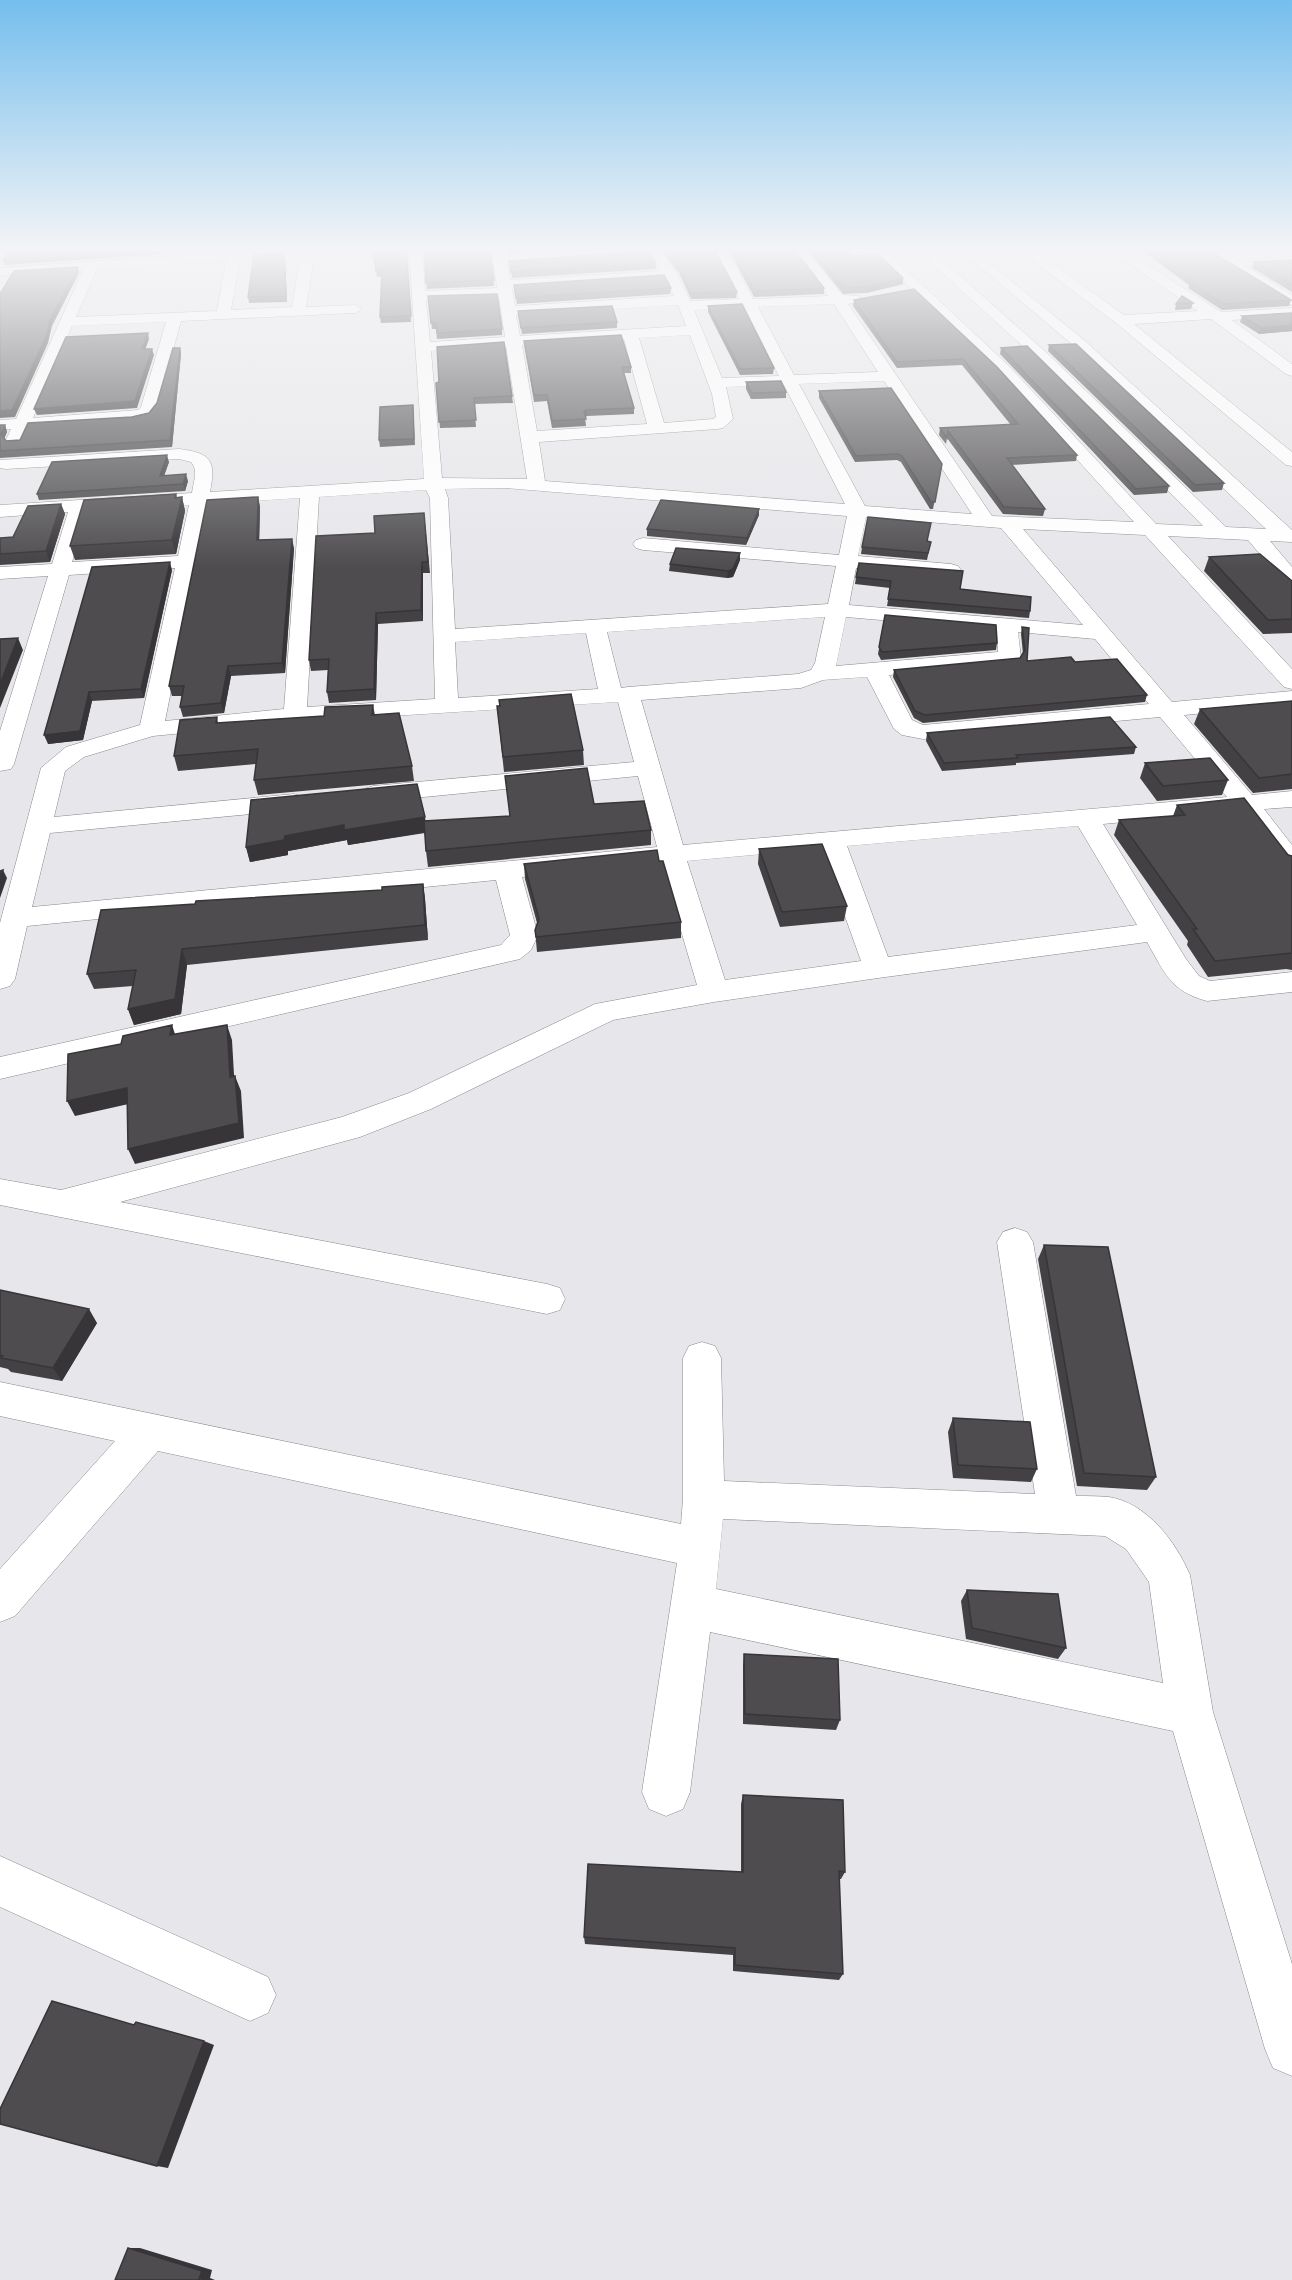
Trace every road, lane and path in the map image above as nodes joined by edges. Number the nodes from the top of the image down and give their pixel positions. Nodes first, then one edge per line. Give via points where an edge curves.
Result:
1 (52, 355) edge
2 (164, 355) edge
3 (424, 355) edge
4 (515, 355) edge
5 (636, 355) edge
6 (705, 355) edge
7 (776, 355) edge
8 (876, 355) edge
9 (990, 355) edge
10 (1041, 355) edge
11 (1092, 355) edge
12 (1164, 355) edge
13 (1285, 359) edge
14 (1292, 371) edge
15 (890, 376) junction
16 (790, 381) junction
17 (716, 383) junction
18 (22, 424) junction
19 (0, 425) edge
20 (657, 428) junction
21 (529, 437) junction
22 (1292, 461) edge
23 (3, 470) edge
24 (433, 484) junction
25 (537, 485) junction
26 (310, 491) junction
27 (200, 498) junction
28 (712, 499) junction
29 (79, 507) junction
30 (0, 511) edge
31 (858, 511) junction
32 (996, 522) junction
33 (1148, 528) junction
34 (1220, 532) junction
35 (1254, 534) junction
36 (1288, 536) edge
37 (643, 544) dead end
38 (693, 548) junction
39 (186, 561) junction
40 (848, 561) junction
41 (60, 569) junction
42 (951, 570) edge
43 (0, 573) edge
44 (1292, 580) edge
45 (837, 610) junction
46 (1007, 625) junction
47 (595, 626) junction
48 (1101, 633) junction
49 (445, 636) junction
50 (875, 670) junction
51 (820, 674) junction
52 (1292, 682) edge
53 (620, 695) junction
54 (1292, 698) edge
55 (447, 705) junction
56 (1166, 710) junction
57 (295, 715) junction
58 (151, 729) junction
59 (22, 765) edge
60 (648, 768) junction
61 (350, 796) edge
62 (1292, 799) edge
63 (314, 800) edge
64 (1245, 802) junction
65 (1086, 817) junction
66 (40, 826) junction
67 (831, 840) junction
68 (672, 854) junction
69 (1292, 863) edge
70 (507, 870) junction
71 (12, 910) edge
72 (1155, 932) junction
73 (878, 968) junction
74 (0, 979) edge
75 (1292, 982) edge
76 (714, 992) junction
77 (0, 1068) edge
78 (0, 1192) edge
79 (61, 1204) junction
80 (1015, 1242) dead end
81 (547, 1299) dead end
82 (702, 1358) dead end
83 (0, 1399) edge
84 (151, 1430) junction
85 (704, 1498) junction
86 (1058, 1513) junction
87 (700, 1548) junction
88 (0, 1600) edge
89 (692, 1606) junction
90 (1191, 1712) junction
91 (666, 1792) dead end
92 (0, 1881) edge
93 (250, 1995) dead end
94 (1292, 2049) edge

1 - 18 street
2 - 18 street via 144,414
3 - 24 street
4 - 21 street
5 - 20 street
6 - 17 street
7 - 16 street
8 - 15 street
9 - 33 street
10 - 34 street
11 - 36 street
12 - 22 street
13 - 14 street
15 - 16 street
15 - 32 street
16 - 17 street
16 - 31 street
17 - 20 street via 725,419 717,424
18 - 19 street
18 - 23 street
20 - 21 street
21 - 25 street
23 - 27 street via 193,454 202,458 205,465
24 - 25 street
24 - 26 street
24 - 49 street via 440,498
25 - 28 street
26 - 27 street
26 - 57 street
27 - 29 street
27 - 39 street
28 - 31 street
28 - 38 street
29 - 30 street
29 - 41 street
31 - 32 street
31 - 40 street
32 - 33 street
32 - 48 street
33 - 34 street
33 - 52 street
34 - 35 street
35 - 36 street
35 - 44 street
37 - 38 street
38 - 40 street
39 - 41 street
39 - 58 street
40 - 42 street
40 - 45 street
41 - 43 street
41 - 59 street
45 - 46 street
45 - 47 street
45 - 51 street
46 - 48 street
46 - 50 street via 1010,658
47 - 49 street
47 - 53 street
48 - 56 street
49 - 55 street
50 - 51 street
50 - 56 street via 903,724 923,732
51 - 53 street via 801,681
53 - 55 street
53 - 60 street
54 - 56 street
55 - 57 street
56 - 64 street
57 - 58 street
58 - 59 street
59 - 66 street
60 - 61 street
60 - 68 street
62 - 64 street
63 - 66 street
64 - 65 street
64 - 69 street
65 - 67 street
65 - 72 street
66 - 71 street
67 - 68 street
67 - 73 street
68 - 70 street
68 - 76 street
70 - 71 street
70 - 77 street via 524,935 521,944 510,952
71 - 74 street
72 - 73 street
72 - 75 street via 1189,983 1207,991
73 - 76 street
76 - 79 street via 606,1011 420,1101 348,1128
78 - 79 street
79 - 81 street
80 - 86 street
82 - 85 street
83 - 84 street
84 - 87 street
84 - 88 street
85 - 86 street
85 - 87 street
86 - 90 street via 1110,1517 1141,1535 1168,1575
87 - 89 street
89 - 90 street
89 - 91 street
90 - 94 street
92 - 93 street

